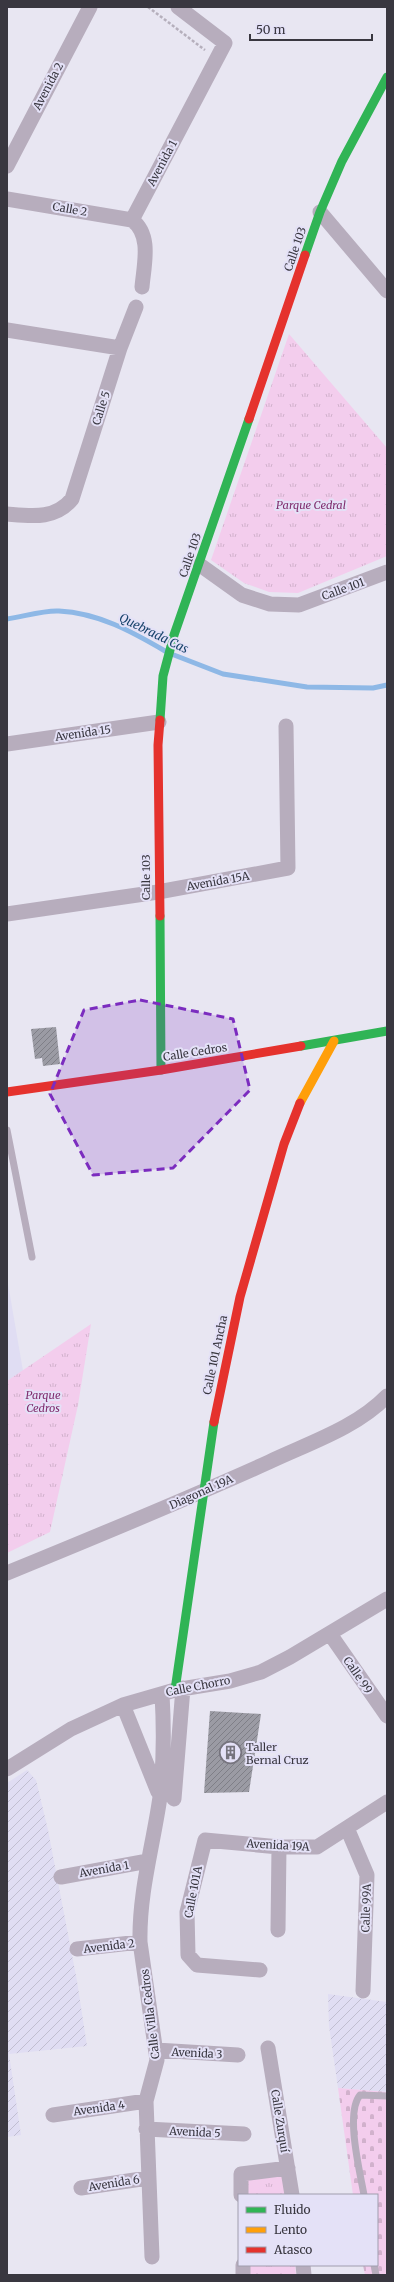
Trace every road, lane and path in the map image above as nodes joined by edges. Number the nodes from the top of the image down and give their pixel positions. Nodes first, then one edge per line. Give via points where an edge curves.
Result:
1 (90, 7) edge
2 (148, 7) edge
3 (178, 7) edge
4 (202, 57) dead end
5 (387, 77) edge
6 (7, 166) edge
7 (7, 199) edge
8 (320, 212) junction
9 (132, 220) junction
10 (142, 287) dead end
11 (387, 291) edge
12 (136, 307) dead end
13 (7, 330) edge
14 (120, 348) junction
15 (7, 514) edge
16 (200, 565) junction
17 (387, 572) edge
18 (159, 722) junction
19 (286, 726) dead end
20 (7, 744) edge
21 (158, 892) junction
22 (7, 914) edge
23 (387, 1031) edge
24 (334, 1041) junction
25 (161, 1070) junction
26 (7, 1092) edge
27 (7, 1130) edge
28 (32, 1258) dead end
29 (387, 1396) edge
30 (206, 1492) junction
31 (7, 1573) edge
32 (387, 1599) edge
33 (330, 1634) junction
34 (173, 1690) junction
35 (123, 1705) junction
36 (387, 1716) edge
37 (7, 1769) edge
38 (167, 1798) junction
39 (387, 1802) edge
40 (348, 1828) junction
41 (205, 1840) joint
42 (279, 1847) junction
43 (148, 1861) junction
44 (61, 1876) dead end
45 (278, 1930) dead end
46 (140, 1942) junction
47 (77, 1950) dead end
48 (260, 1970) dead end
49 (363, 1992) dead end
50 (268, 2048) dead end
51 (156, 2050) junction
52 (238, 2055) dead end
53 (387, 2096) edge
54 (146, 2102) junction
55 (53, 2115) dead end
56 (146, 2129) junction
57 (244, 2134) dead end
58 (288, 2168) junction
59 (148, 2178) junction
60 (81, 2188) dead end
61 (242, 2194) edge
62 (292, 2194) edge
63 (364, 2194) edge
64 (152, 2257) dead end

1 - 6 street, Avenida 2
2 - 4 path via 206,50
3 - 9 street, Avenida 1 via 224,43
5 - 8 street, Calle 103 via 342,162
7 - 9 street, Calle 2
8 - 11 street
8 - 16 street, Calle 103
9 - 10 street via 143,232 145,239
12 - 14 street, Calle 5
13 - 14 street
14 - 15 street, Calle 5 via 75,490 65,507 53,514
16 - 17 street, Calle 101 via 242,595 270,604 299,605
16 - 18 street, Calle 103 via 174,635 163,676
18 - 20 street, Avenida 15
18 - 21 street, Calle 103
19 - 21 street, Avenida 15A via 288,868
21 - 22 street, Avenida 15A
21 - 25 street, Calle 103
23 - 24 street, Calle Cedros
24 - 25 street, Calle Cedros
24 - 30 street, Calle 101 Ancha via 303,1096 284,1144 240,1297 220,1389
25 - 26 street, Calle Cedros
27 - 28 lane
29 - 30 street, Diagonal 19A via 377,1406 344,1427
30 - 31 street, Diagonal 19A
30 - 34 street, Calle 101 Ancha
32 - 33 street, Calle Chorro
33 - 34 street, Calle Chorro via 261,1672 230,1681
33 - 36 street, Calle 99
34 - 35 street, Calle Chorro
34 - 38 street
34 - 38 street via 164,1731
35 - 37 street, Calle Chorro via 71,1729
35 - 38 street
38 - 43 street, Calle Villa Cedros
39 - 40 street, Avenida 19A
40 - 42 street, Avenida 19A via 319,1846
40 - 49 street, Calle 99A via 366,1875
41 - 42 street, Avenida 19A
41 - 48 street, Calle 101A via 186,1912 188,1955 197,1965
42 - 45 street
43 - 44 street, Avenida 1
43 - 46 street, Calle Villa Cedros
46 - 47 street, Avenida 2
46 - 51 street, Calle Villa Cedros
50 - 58 street, Calle Zurquí
51 - 52 street, Avenida 3
51 - 54 street, Calle Villa Cedros via 157,2060
53 - 63 lane via 360,2096 355,2102 355,2134
54 - 55 street, Avenida 4
54 - 56 street, Calle Villa Cedros
56 - 57 street, Avenida 5
56 - 59 street, Calle Villa Cedros
58 - 61 street via 241,2174
58 - 62 street, Calle Zurquí
59 - 60 street, Avenida 6
59 - 64 street, Calle Villa Cedros

